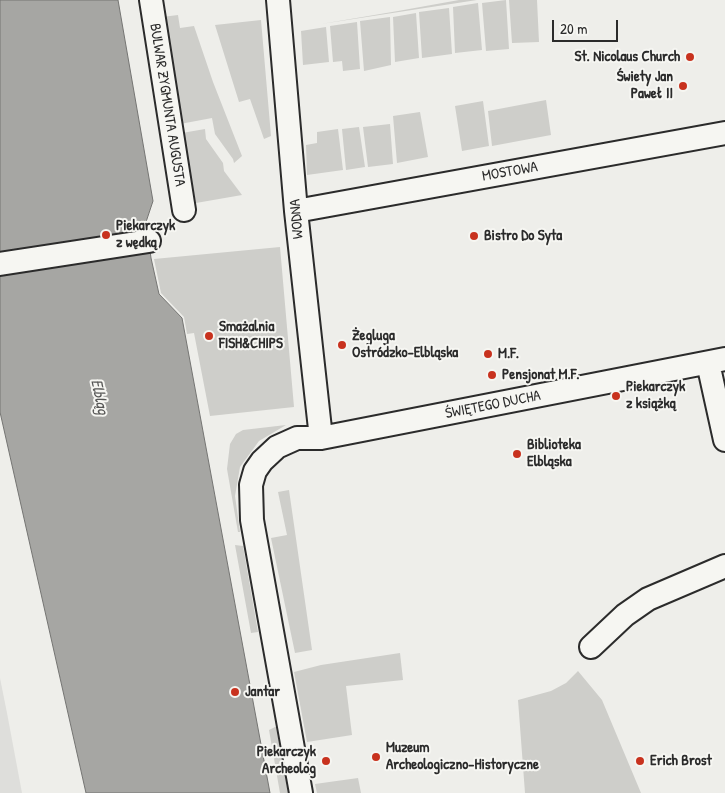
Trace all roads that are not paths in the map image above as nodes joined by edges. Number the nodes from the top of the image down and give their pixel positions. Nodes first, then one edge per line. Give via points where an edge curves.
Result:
1 (150, 0) edge
2 (278, 0) edge
3 (725, 133) edge
4 (184, 210) dead end
5 (296, 211) junction
6 (149, 241) dead end
7 (0, 264) edge
8 (717, 361) edge
9 (321, 438) junction
10 (725, 440) edge
11 (725, 566) edge
12 (591, 647) dead end
13 (301, 793) edge

1 - 4 street, BULWAR ZYGMUNTA AUGUSTA
2 - 5 street, WODNA
3 - 5 street, MOSTOWA
5 - 9 street, WODNA
6 - 7 street
8 - 9 street, ŚWIĘTEGO DUCHA
8 - 10 street
9 - 13 street via 297,438 277,447 254,471 250,501 254,541
11 - 12 street via 648,599 625,615

